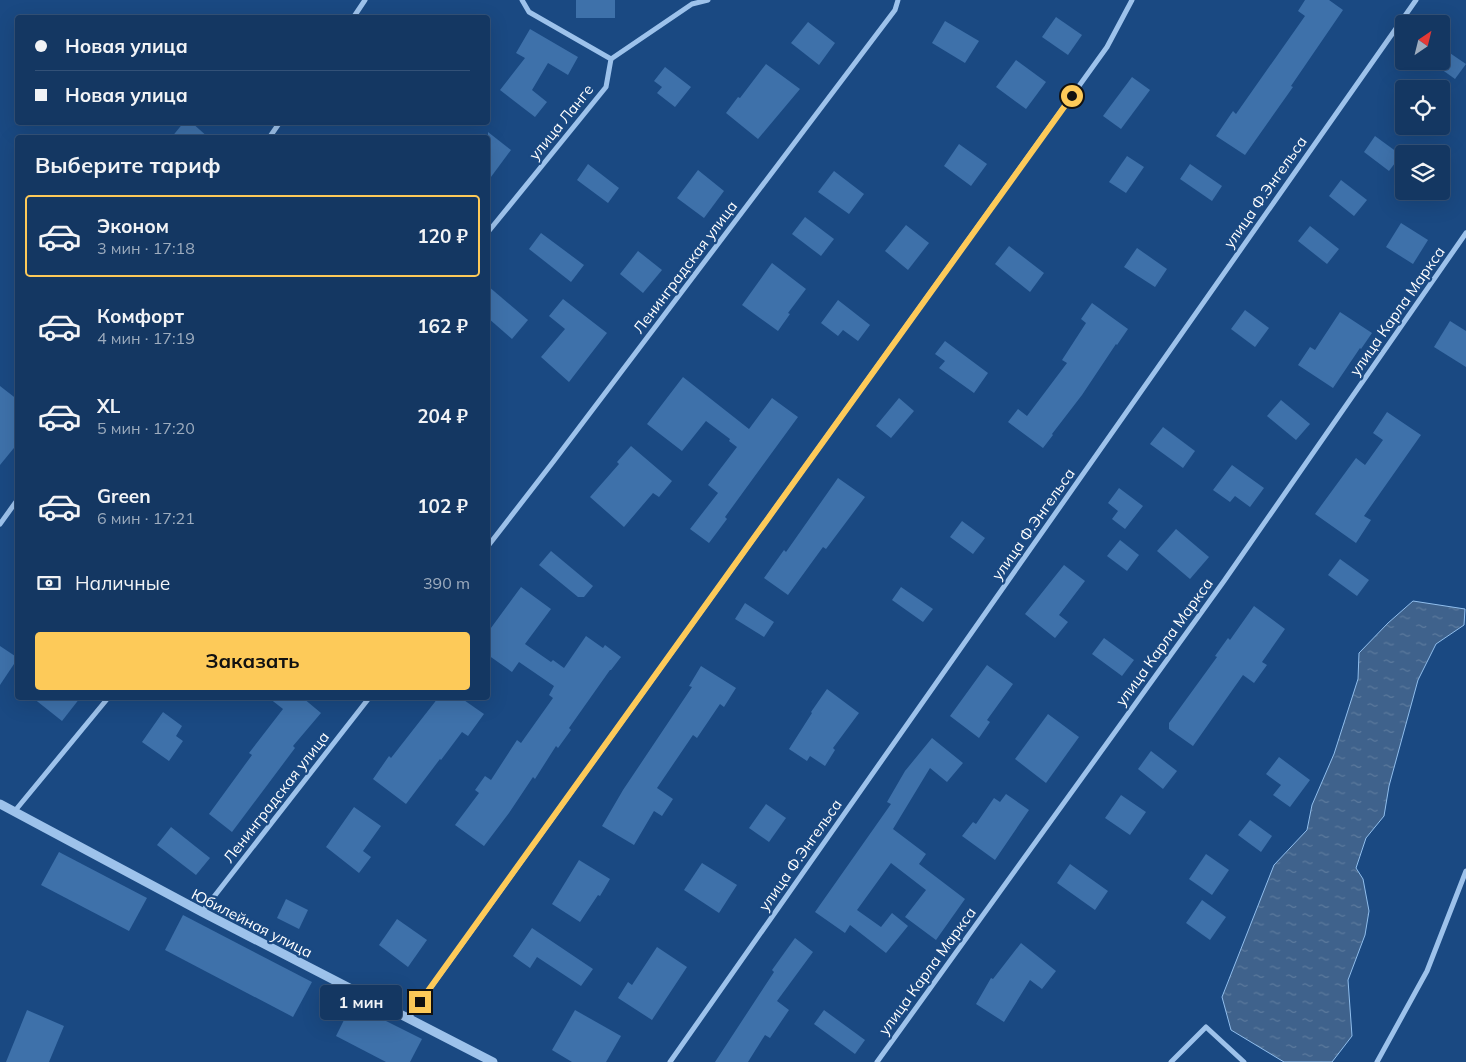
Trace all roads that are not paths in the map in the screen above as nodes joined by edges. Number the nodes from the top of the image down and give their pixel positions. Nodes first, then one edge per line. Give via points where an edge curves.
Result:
1 (365, 0) edge
2 (522, 0) edge
3 (708, 0) edge
4 (898, 0) edge
5 (1132, 0) edge
6 (1416, 0) edge
7 (355, 15) edge
8 (611, 59) junction
9 (490, 230) edge
10 (1466, 232) edge
11 (15, 503) edge
12 (0, 524) edge
13 (490, 543) edge
14 (106, 700) edge
15 (367, 700) edge
16 (0, 804) edge
17 (14, 812) junction
18 (1466, 871) edge
19 (202, 912) junction
20 (408, 1018) junction
21 (493, 1062) edge
22 (670, 1062) edge
23 (877, 1062) edge
24 (1171, 1062) edge
25 (1244, 1062) edge
26 (1377, 1062) edge

1 - 7 street
2 - 8 street via 529,12
3 - 8 street via 692,4
4 - 13 street, Ленинградская улица via 889,18
5 - 20 street via 1107,47
6 - 22 street, улица Ф.Энгельса
8 - 9 street, улица Ланге via 606,87
10 - 23 street, улица Карла Маркса via 1224,581
11 - 12 street
14 - 17 street
15 - 19 street, Ленинградская улица
16 - 17 street, Юбилейная улица
17 - 19 street, Юбилейная улица
18 - 26 street via 1427,970
19 - 20 street, Юбилейная улица
20 - 21 street, Юбилейная улица
24 - 25 street via 1206,1027

